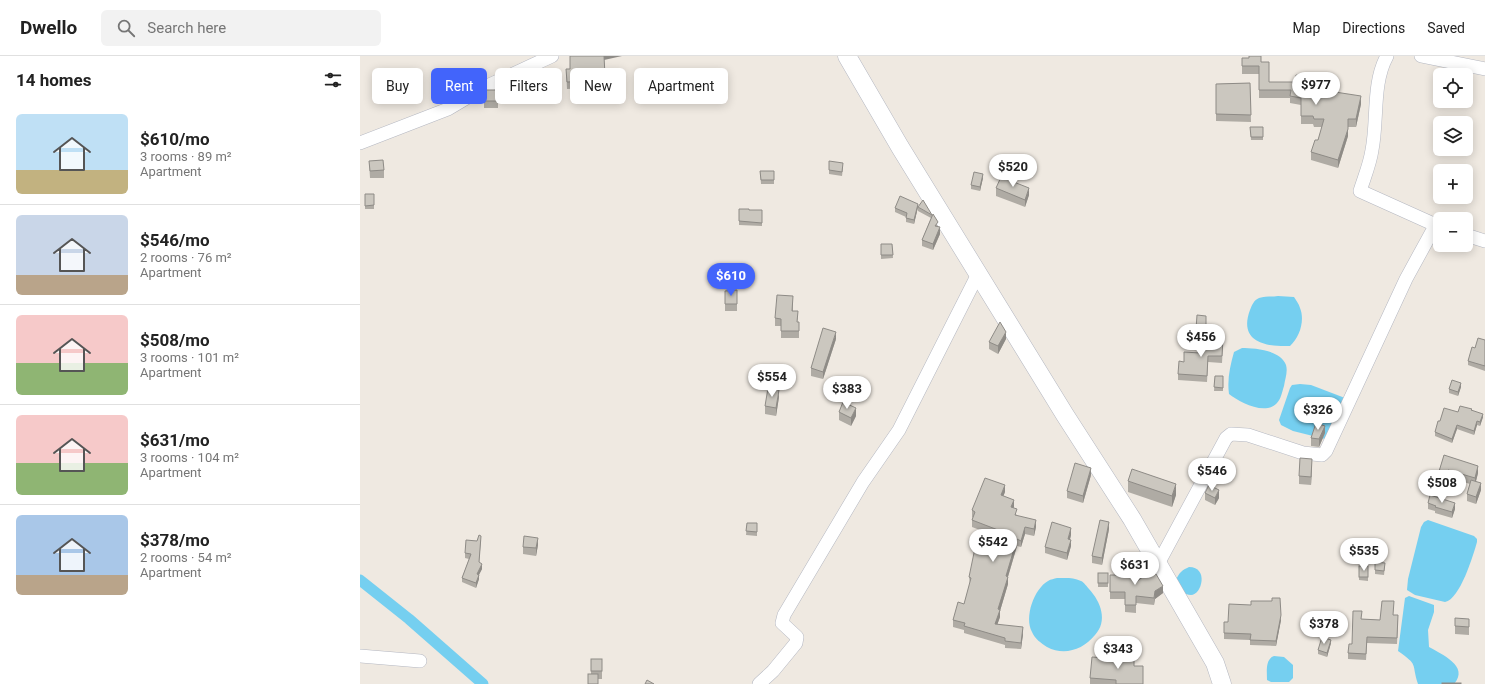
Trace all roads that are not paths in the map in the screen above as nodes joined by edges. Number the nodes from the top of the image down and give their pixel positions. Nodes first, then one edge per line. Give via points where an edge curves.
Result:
1 (552, 56) edge
2 (847, 56) edge
3 (1387, 56) edge
4 (1421, 56) edge
5 (1485, 69) edge
6 (360, 143) edge
7 (1433, 225) edge
8 (1433, 235) edge
9 (1473, 237) edge
10 (1485, 241) edge
11 (978, 274) junction
12 (1158, 564) junction
13 (360, 656) edge
14 (420, 661) dead end
15 (759, 684) edge
16 (1222, 684) edge

1 - 6 street via 485,87 448,110
2 - 11 street
3 - 7 street via 1382,65 1377,95 1372,150 1360,191
4 - 5 street
8 - 12 street via 1406,279 1326,452 1322,455 1303,453 1248,435 1231,434 1226,438
9 - 10 street
11 - 12 street
11 - 15 street via 899,430 863,482 784,615 782,623 797,637 796,643
12 - 16 street via 1215,663
13 - 14 street

